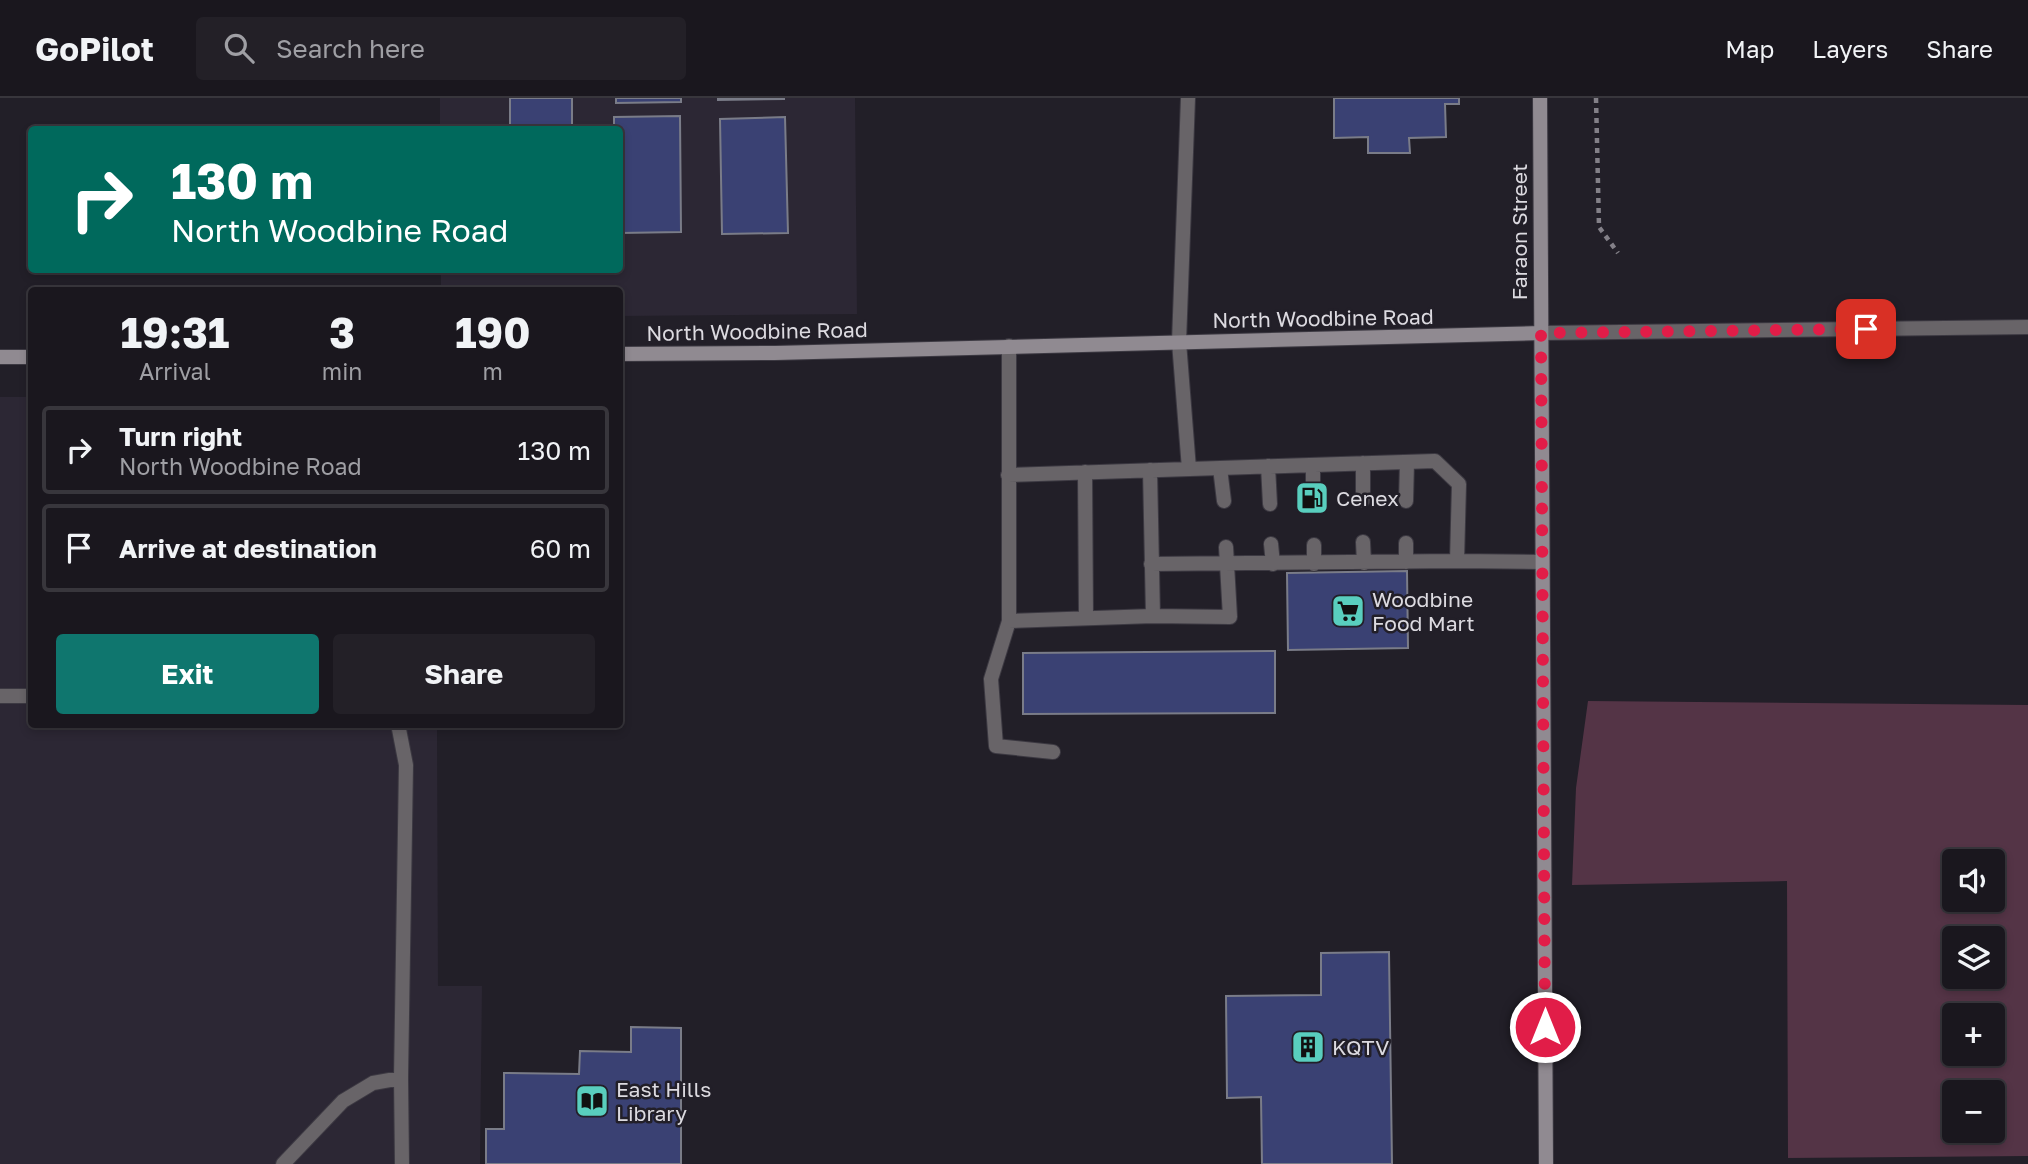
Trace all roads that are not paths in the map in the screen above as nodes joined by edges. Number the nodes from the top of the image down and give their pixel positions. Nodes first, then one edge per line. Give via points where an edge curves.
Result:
1 (1188, 98) edge
2 (1540, 98) edge
3 (2028, 327) edge
4 (1541, 333) junction
5 (1179, 342) junction
6 (1009, 346) junction
7 (623, 354) edge
8 (0, 357) edge
9 (28, 357) edge
10 (1407, 462) junction
11 (1363, 463) junction
12 (1312, 465) junction
13 (1268, 466) junction
14 (1220, 468) junction
15 (1189, 469) junction
16 (1150, 470) junction
17 (1085, 472) junction
18 (1008, 475) junction
19 (1363, 500) dead end
20 (1224, 501) dead end
21 (1406, 501) dead end
22 (1270, 504) dead end
23 (1313, 505) dead end
24 (1363, 542) dead end
25 (1406, 543) dead end
26 (1271, 544) dead end
27 (1314, 545) dead end
28 (1226, 547) dead end
29 (1457, 561) junction
30 (1406, 562) junction
31 (1542, 562) junction
32 (1364, 563) junction
33 (1151, 564) junction
34 (1273, 564) junction
35 (1314, 564) junction
36 (1227, 565) junction
37 (1153, 616) junction
38 (1086, 617) junction
39 (1009, 621) junction
40 (0, 696) edge
41 (28, 696) edge
42 (399, 728) edge
43 (1053, 752) dead end
44 (401, 1078) junction
45 (283, 1164) edge
46 (402, 1164) edge
47 (1546, 1164) edge

1 - 5 street
2 - 4 main road, Faraon Street
3 - 4 street, North Woodbine Road
4 - 5 main road, North Woodbine Road
4 - 31 main road, Faraon Street
5 - 6 main road, North Woodbine Road
5 - 15 street
6 - 7 main road, North Woodbine Road
6 - 18 street
8 - 9 main road
10 - 11 street
10 - 21 street
10 - 29 street via 1435,461 1459,484
11 - 12 street
11 - 19 street
12 - 13 street
12 - 23 street
13 - 14 street
13 - 22 street
14 - 15 street
14 - 20 street
15 - 16 street
16 - 17 street
16 - 33 street
17 - 18 street
17 - 38 street
18 - 39 street
24 - 32 street
25 - 30 street
26 - 34 street
27 - 35 street
28 - 36 street
29 - 30 street
29 - 31 street
30 - 32 street
31 - 47 main road, Faraon Street
32 - 35 street
33 - 36 street
33 - 37 street
34 - 35 street
34 - 36 street
36 - 37 street via 1230,617
37 - 38 street
38 - 39 street
39 - 43 street via 990,679 996,746
40 - 41 street
42 - 44 street via 406,765
44 - 45 street via 373,1083 343,1101
44 - 46 street

